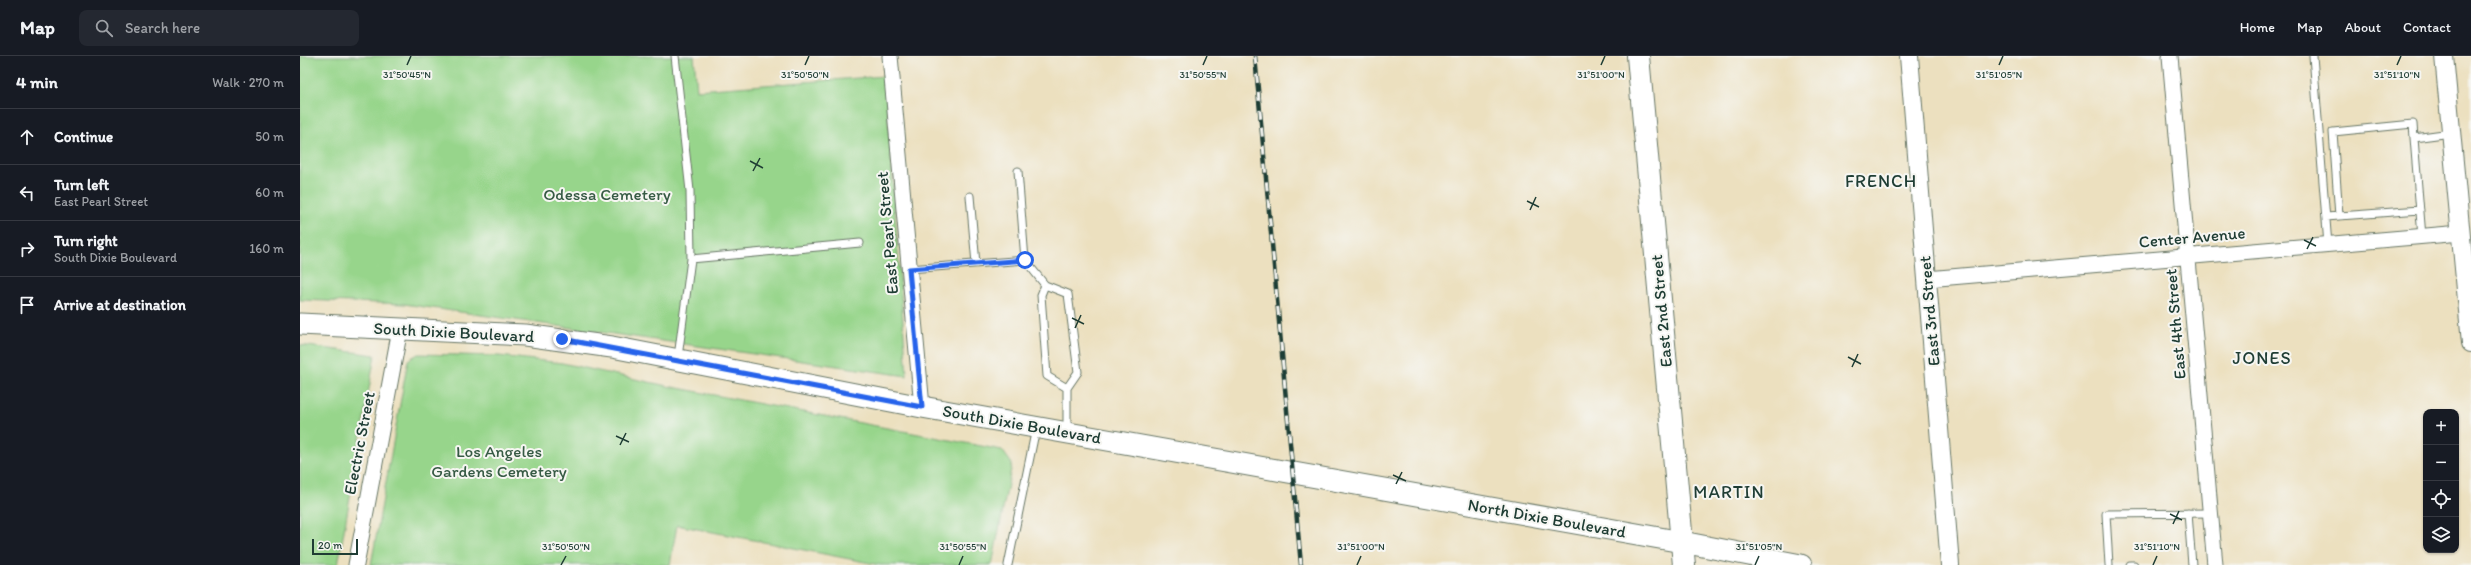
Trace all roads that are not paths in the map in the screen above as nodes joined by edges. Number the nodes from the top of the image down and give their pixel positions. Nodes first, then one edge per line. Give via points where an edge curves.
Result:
1 (675, 56) edge
2 (890, 56) edge
3 (1638, 56) edge
4 (1909, 56) edge
5 (2170, 56) edge
6 (2313, 56) edge
7 (2444, 56) edge
8 (2333, 132) junction
9 (2451, 133) junction
10 (2319, 134) junction
11 (2414, 138) junction
12 (1018, 172) dead end
13 (970, 196) dead end
14 (2420, 210) junction
15 (2339, 216) junction
16 (2326, 217) junction
17 (2461, 233) junction
18 (2422, 237) junction
19 (860, 243) dead end
20 (2328, 245) junction
21 (2188, 256) junction
22 (691, 259) junction
23 (1025, 260) junction
24 (976, 264) junction
25 (909, 269) junction
26 (1927, 278) junction
27 (1045, 285) junction
28 (300, 324) edge
29 (400, 329) junction
30 (2471, 343) edge
31 (677, 360) junction
32 (1067, 388) junction
33 (922, 407) junction
34 (1036, 427) junction
35 (1067, 432) junction
36 (1293, 472) joint
37 (2188, 513) junction
38 (2211, 513) junction
39 (1682, 542) junction
40 (356, 565) edge
41 (1008, 565) edge
42 (1684, 565) edge
43 (1801, 565) edge
44 (1950, 565) edge
45 (2109, 565) edge
46 (2130, 565) edge
47 (2134, 565) edge
48 (2192, 565) edge
49 (2215, 565) edge

1 - 22 lane via 690,191
2 - 25 street, East Pearl Street
3 - 39 main road, East 2nd Street
4 - 26 street, East 3rd Street
5 - 21 street, East 4th Street
6 - 10 lane
7 - 9 street
8 - 10 lane
8 - 11 lane via 2413,124
8 - 15 lane
9 - 11 lane
9 - 17 street
10 - 16 lane
11 - 14 lane
12 - 23 lane
13 - 24 lane
14 - 15 lane
14 - 18 lane
15 - 16 lane
16 - 20 lane
17 - 18 street, Center Avenue
17 - 30 street
18 - 20 street, Center Avenue
19 - 22 lane
20 - 21 street, Center Avenue
21 - 26 street, Center Avenue
21 - 38 street, East 4th Street
22 - 31 lane
23 - 24 lane
23 - 27 lane
24 - 25 lane
25 - 33 street, East Pearl Street
26 - 44 street, East 3rd Street
27 - 32 lane via 1041,296 1047,376
27 - 32 lane via 1068,294 1078,372
28 - 29 main road, South Dixie Boulevard
29 - 31 main road, South Dixie Boulevard via 562,339
29 - 40 street, Electric Street
31 - 33 main road, South Dixie Boulevard
32 - 35 lane
33 - 34 main road, South Dixie Boulevard
34 - 35 main road, South Dixie Boulevard
34 - 41 lane
35 - 36 main road, South Dixie Boulevard
36 - 39 main road, North Dixie Boulevard
37 - 38 lane
37 - 45 lane via 2106,514
37 - 48 lane
38 - 49 street, East 4th Street
39 - 42 main road, East 2nd Street
39 - 43 main road, North Dixie Boulevard
46 - 47 lane

